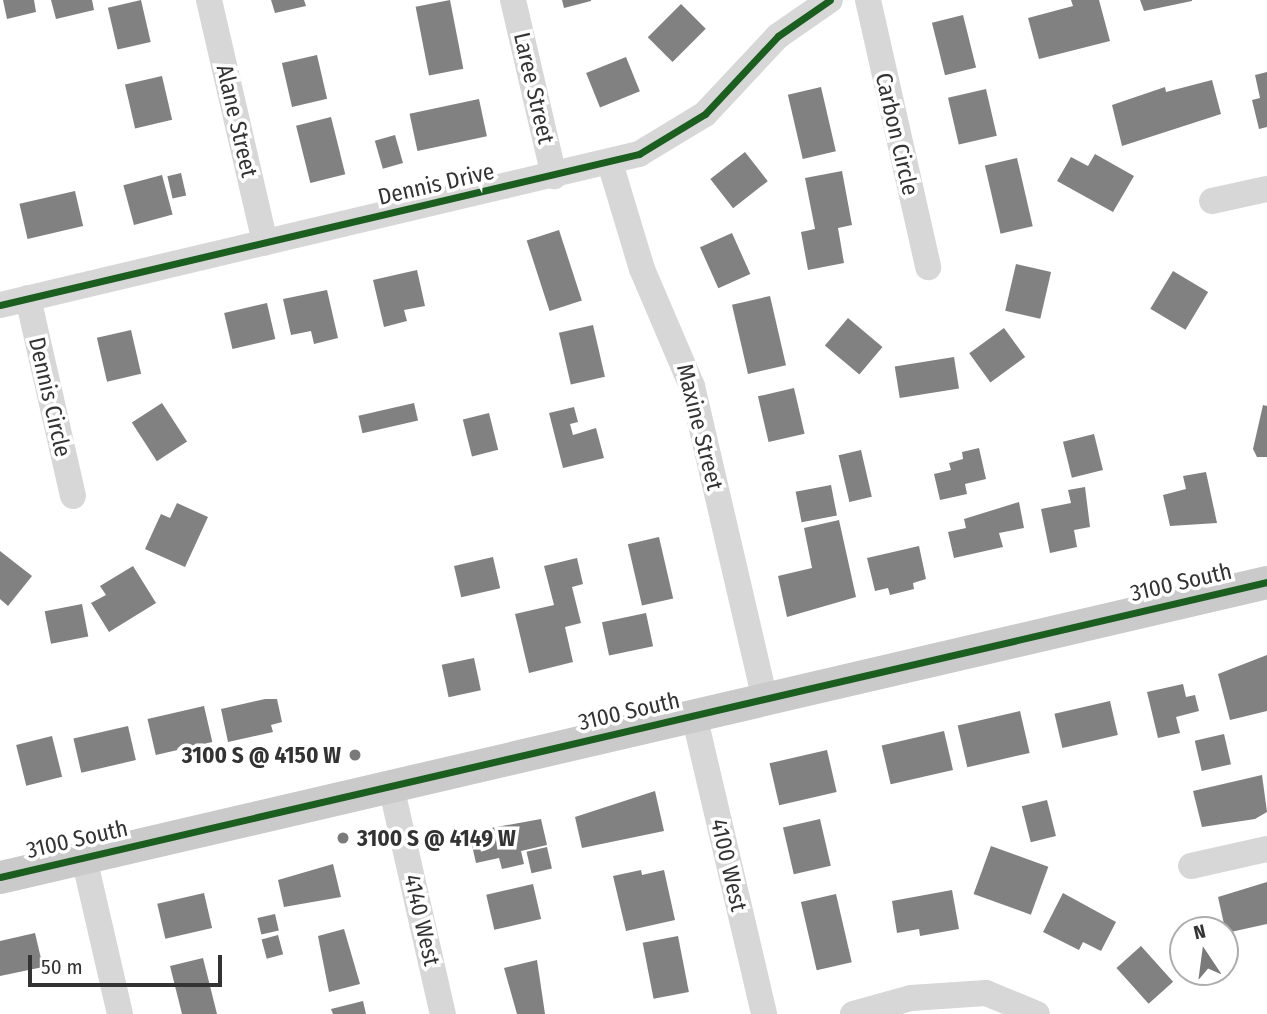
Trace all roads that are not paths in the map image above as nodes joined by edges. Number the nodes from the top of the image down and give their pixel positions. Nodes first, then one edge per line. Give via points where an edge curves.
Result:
1 (209, 0) edge
2 (513, 0) edge
3 (830, 0) edge
4 (868, 0) edge
5 (610, 163) junction
6 (554, 176) junction
7 (1267, 188) edge
8 (1213, 201) dead end
9 (265, 243) junction
10 (928, 267) dead end
11 (28, 298) junction
12 (0, 305) edge
13 (73, 496) dead end
14 (1267, 582) edge
15 (765, 699) junction
16 (694, 715) junction
17 (391, 786) junction
18 (1267, 849) edge
19 (84, 858) junction
20 (1191, 866) dead end
21 (0, 877) edge
22 (120, 1014) edge
23 (443, 1014) edge
24 (764, 1014) edge
25 (853, 1014) edge
26 (1037, 1014) edge

1 - 9 street, Alane Street
2 - 6 street, Laree Street
3 - 5 street, Dennis Drive via 778,36 705,114 657,145
4 - 10 street, Carbon Circle
5 - 6 street, Dennis Drive
5 - 15 street, Maxine Street via 642,269 690,378
6 - 9 street, Dennis Drive
7 - 8 street
9 - 11 street, Dennis Drive
11 - 12 street, Dennis Drive
11 - 13 street, Dennis Circle
14 - 15 main road, 3100 South
15 - 16 main road, 3100 South
16 - 17 main road, 3100 South
16 - 24 street, 4100 West
17 - 19 main road, 3100 South
17 - 23 street, 4140 West
18 - 20 street
19 - 21 main road, 3100 South
19 - 22 street
25 - 26 street via 911,998 986,993

